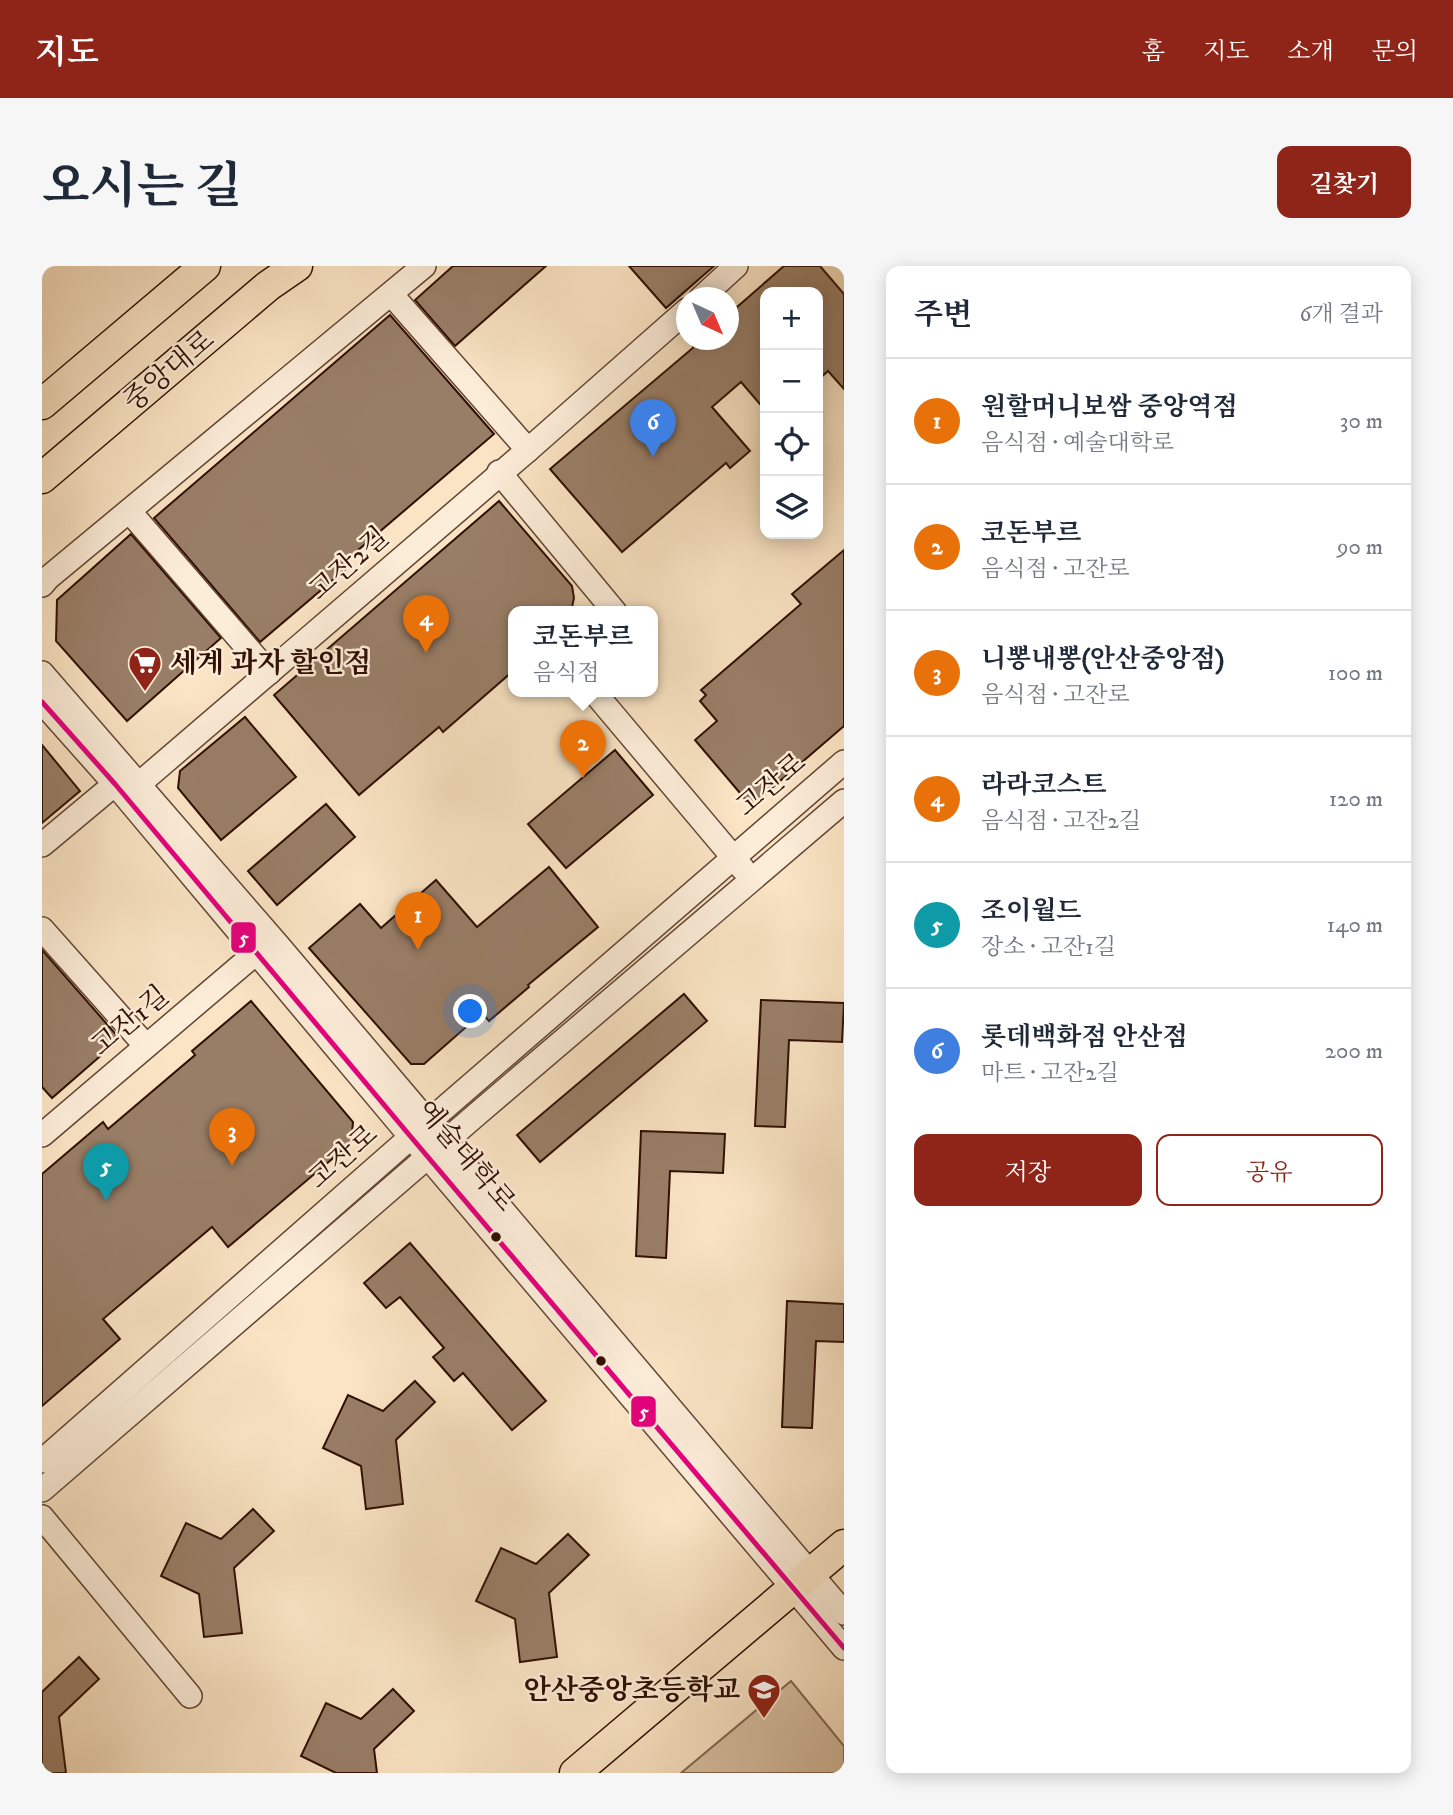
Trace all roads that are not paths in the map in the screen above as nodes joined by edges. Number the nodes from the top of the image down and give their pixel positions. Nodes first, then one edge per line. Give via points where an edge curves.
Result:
1 (205, 266) edge
2 (297, 266) edge
3 (424, 266) edge
4 (736, 266) edge
5 (278, 276) edge
6 (713, 287) edge
7 (391, 294) junction
8 (676, 320) edge
9 (42, 404) edge
10 (528, 450) junction
11 (499, 472) junction
12 (42, 478) edge
13 (130, 512) junction
14 (42, 585) edge
15 (610, 606) edge
16 (42, 673) edge
17 (269, 673) junction
18 (598, 697) edge
19 (46, 715) edge
20 (844, 762) edge
21 (139, 783) junction
22 (115, 784) junction
23 (844, 801) edge
24 (42, 845) edge
25 (733, 857) junction
26 (752, 879) junction
27 (42, 929) edge
28 (257, 952) junction
29 (146, 1046) junction
30 (419, 1130) junction
31 (42, 1135) edge
32 (445, 1141) junction
33 (427, 1157) junction
34 (42, 1461) edge
35 (42, 1490) edge
36 (42, 1517) edge
37 (844, 1545) edge
38 (802, 1581) junction
39 (844, 1613) edge
40 (844, 1648) edge
41 (190, 1696) dead end
42 (575, 1773) edge

1 - 9 main road, 중앙대로
2 - 5 main road, 중앙대로
3 - 7 street
4 - 6 street
5 - 12 main road, 중앙대로
7 - 10 street
7 - 13 street
8 - 10 street, 고잔2길
10 - 11 street, 고잔2길
11 - 15 street
11 - 17 street, 고잔2길
13 - 14 street
13 - 17 street
16 - 21 street, 예술대학로
17 - 21 street, 고잔2길
18 - 25 street
19 - 22 street, 예술대학로
20 - 25 street, 고잔로
21 - 22 street
21 - 30 street, 예술대학로
22 - 24 street
22 - 28 street, 예술대학로
23 - 26 street, 고잔로
25 - 26 street
25 - 30 street, 고잔로
26 - 32 street, 고잔로
27 - 29 street
28 - 29 street, 고잔1길
28 - 30 street, 예술대학로
29 - 31 street, 고잔1길
30 - 32 street, 예술대학로
30 - 33 street, 예술대학로
30 - 34 street, 고잔로
32 - 33 street, 고잔로
32 - 38 street, 예술대학로
33 - 35 street, 고잔로
33 - 38 street, 예술대학로
36 - 41 street
37 - 38 main road
38 - 39 street, 예술대학로
38 - 40 street, 예술대학로
38 - 42 main road

